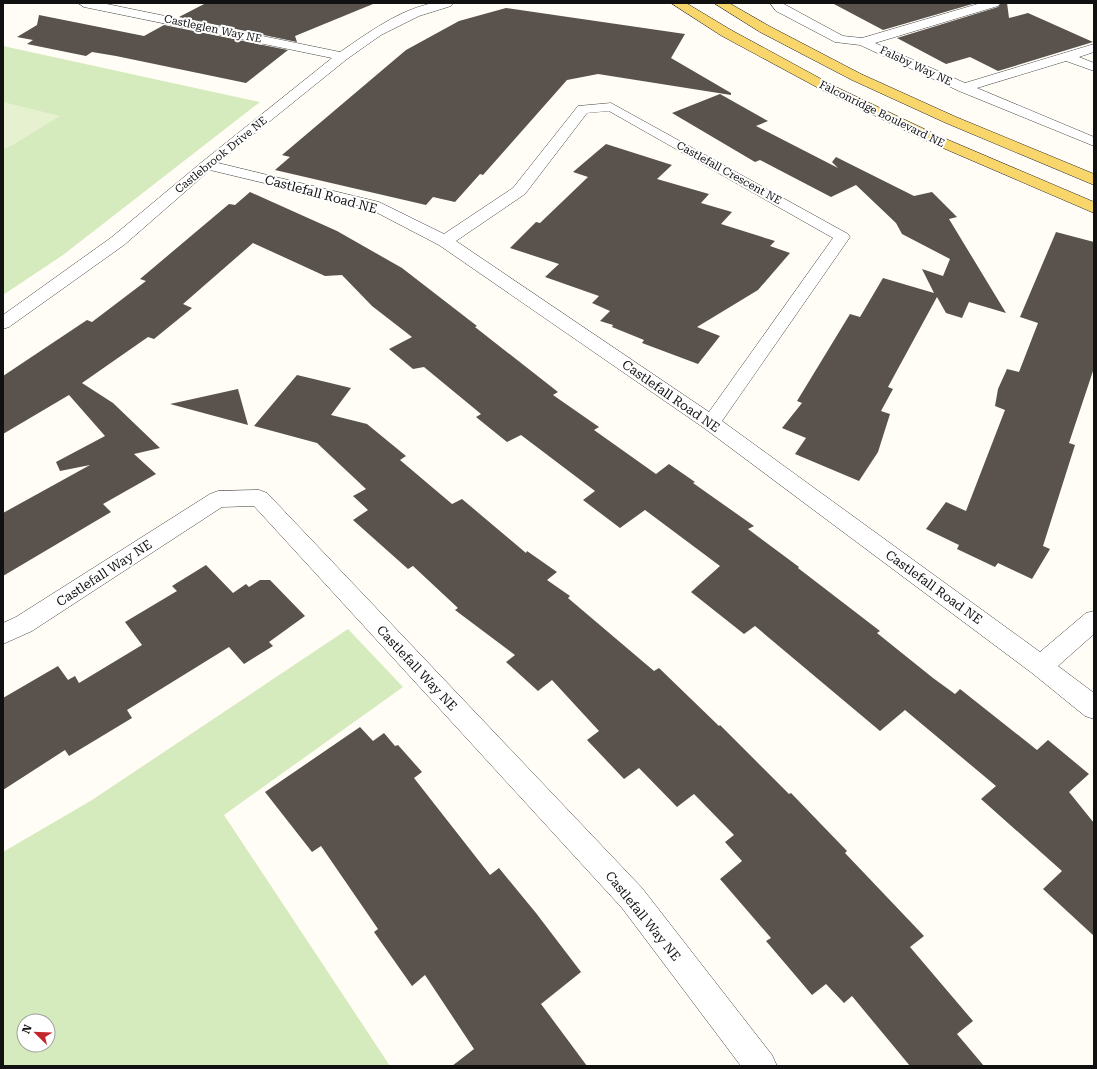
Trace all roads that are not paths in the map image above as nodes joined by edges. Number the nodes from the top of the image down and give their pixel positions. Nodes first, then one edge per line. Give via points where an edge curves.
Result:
1 (84, 3) edge
2 (447, 3) edge
3 (677, 3) edge
4 (720, 3) edge
5 (776, 3) edge
6 (994, 3) edge
7 (159, 7) dead end
8 (145, 15) junction
9 (864, 42) junction
10 (1094, 48) edge
11 (342, 56) junction
12 (1066, 57) junction
13 (1094, 67) edge
14 (964, 88) junction
15 (1094, 142) edge
16 (208, 165) junction
17 (1094, 180) edge
18 (1094, 208) edge
19 (445, 241) junction
20 (3, 324) edge
21 (711, 423) junction
22 (1094, 620) edge
23 (3, 634) edge
24 (1041, 666) junction
25 (1094, 708) edge
26 (761, 1066) edge

1 - 8 street, Castleglen Way NE
2 - 11 street, Castlebrook Drive NE via 415,13 377,32
3 - 18 main road, Falconridge Boulevard NE via 773,60 861,105 986,163
4 - 17 main road, Falconridge Boulevard NE via 806,51 892,93
5 - 9 street via 780,8 840,39
6 - 9 street, Falsby Way NE
7 - 8 street
8 - 11 street, Castleglen Way NE
9 - 14 street, Falsby Way NE
10 - 12 street
11 - 16 street, Castlebrook Drive NE
12 - 13 street
12 - 14 street
14 - 15 street, Falsby Way NE
16 - 19 street, Castlefall Road NE via 373,205
16 - 20 street, Castlebrook Drive NE via 118,241
19 - 21 street, Castlefall Road NE
19 - 21 street, Castlefall Crescent NE via 519,191 583,109 611,106 842,237
21 - 24 street, Castlefall Road NE
22 - 24 street
23 - 26 street, Castlefall Way NE via 24,624 218,500 259,498 632,898
24 - 25 street, Castlefall Road NE

